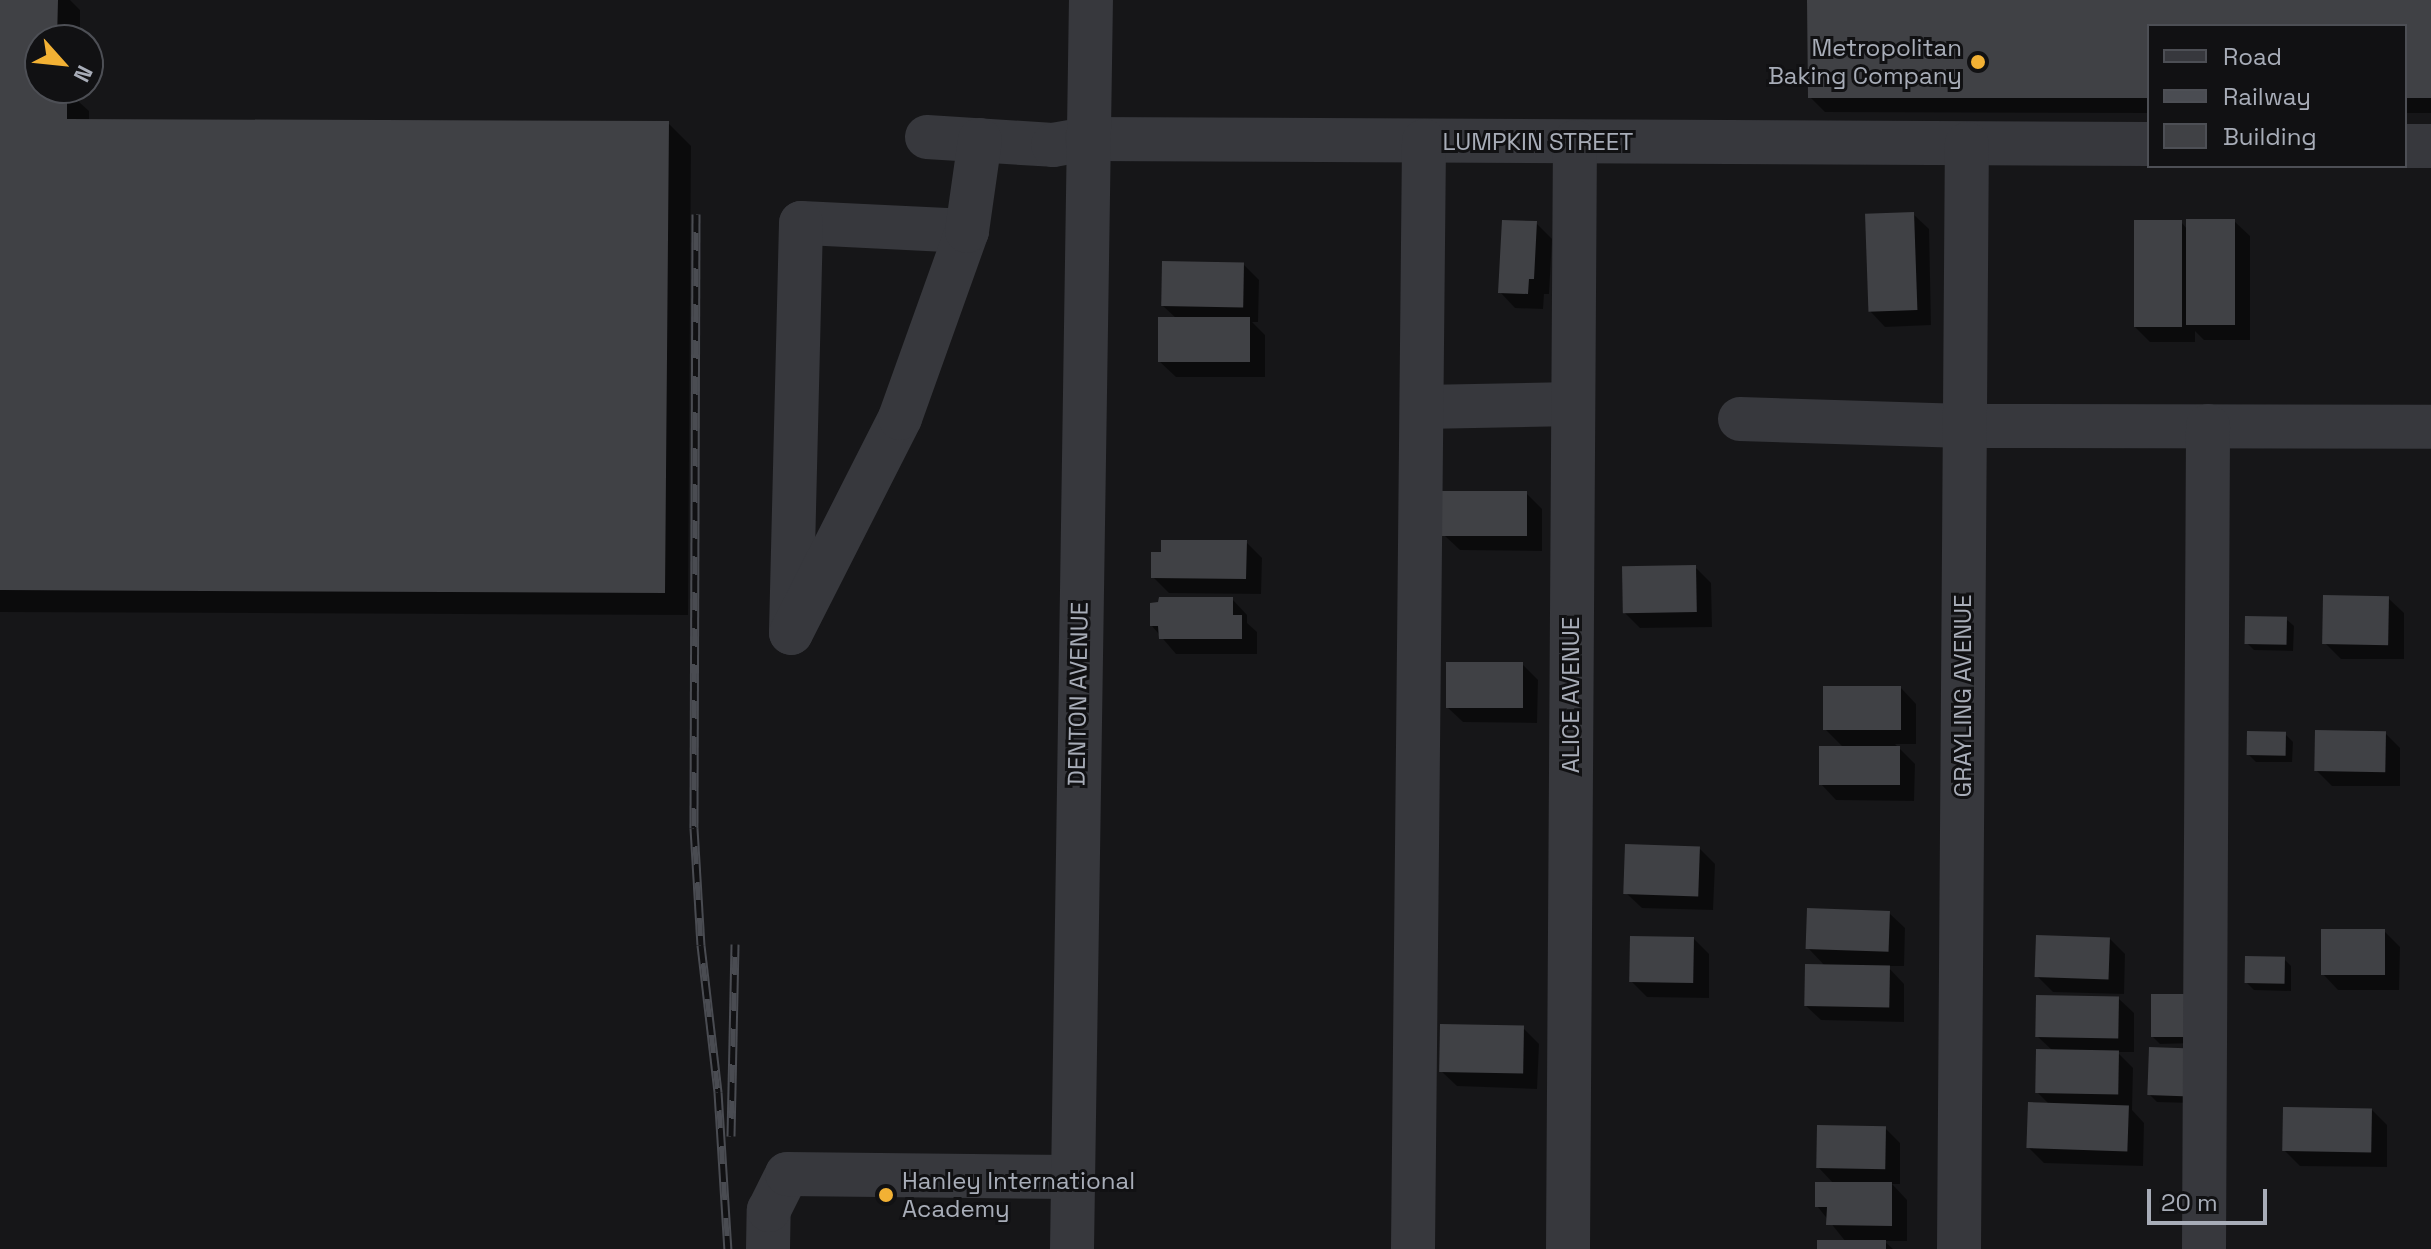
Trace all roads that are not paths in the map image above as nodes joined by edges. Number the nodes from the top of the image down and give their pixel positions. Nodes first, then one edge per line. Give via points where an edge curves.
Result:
1 (1091, 0) edge
2 (927, 137) dead end
3 (1087, 139) junction
4 (980, 140) junction
5 (1424, 141) junction
6 (1575, 142) junction
7 (1967, 144) junction
8 (2147, 144) edge
9 (2407, 146) edge
10 (2431, 146) edge
11 (967, 231) junction
12 (1573, 404) junction
13 (1422, 407) junction
14 (1740, 419) dead end
15 (1965, 426) junction
16 (2208, 426) junction
17 (2431, 427) edge
18 (1072, 1177) junction
19 (768, 1249) edge
20 (1072, 1249) edge
21 (1413, 1249) edge
22 (1568, 1249) edge
23 (1959, 1249) edge
24 (2204, 1249) edge

1 - 3 street, DENTON AVENUE
2 - 4 street, LUMPKIN STREET
3 - 4 street, LUMPKIN STREET via 1053,145
3 - 5 street, LUMPKIN STREET
3 - 18 street, DENTON AVENUE
4 - 11 street
5 - 6 street, LUMPKIN STREET
5 - 13 street
6 - 7 street, LUMPKIN STREET
6 - 12 street, ALICE AVENUE
7 - 8 street, LUMPKIN STREET
7 - 15 street, GRAYLING AVENUE
9 - 10 street
11 - 11 street via 900,418 791,633 801,223
12 - 13 street
12 - 22 street, ALICE AVENUE
13 - 21 street
14 - 15 street
15 - 16 street
15 - 23 street, GRAYLING AVENUE
16 - 17 street
16 - 24 street
18 - 19 street via 787,1174 769,1210
18 - 20 street, DENTON AVENUE

